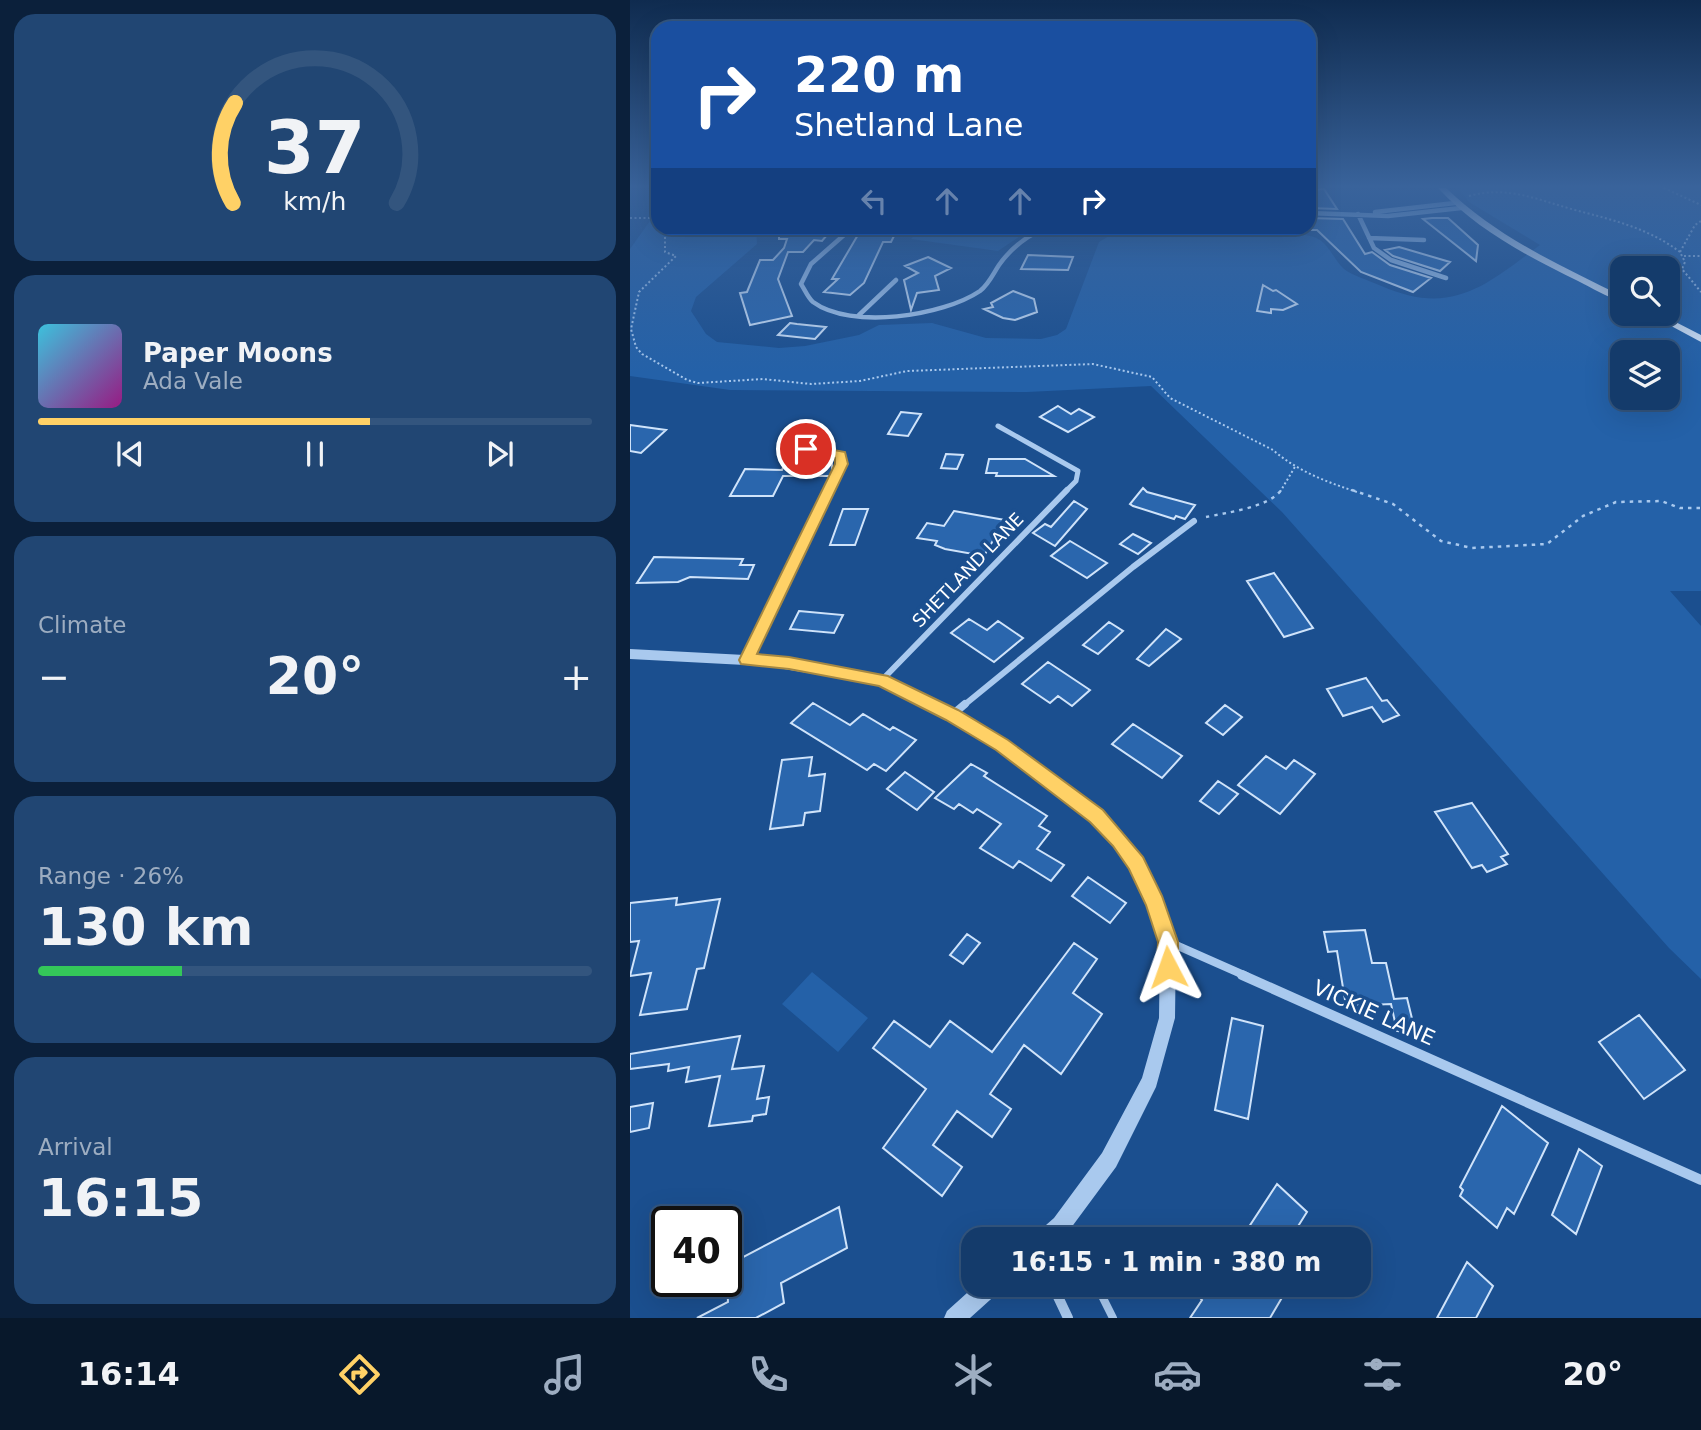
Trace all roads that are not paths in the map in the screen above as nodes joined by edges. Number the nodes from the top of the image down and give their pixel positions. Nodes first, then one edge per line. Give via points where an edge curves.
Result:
1 (828, 250) edge
2 (1011, 250) edge
3 (1376, 250) edge
4 (1526, 250) edge
5 (1446, 278) dead end
6 (896, 280) dead end
7 (1610, 293) edge
8 (859, 315) junction
9 (1676, 326) edge
10 (1701, 339) edge
11 (998, 426) dead end
12 (780, 445) dead end
13 (1194, 521) road end
14 (630, 654) edge
15 (747, 660) junction
16 (882, 680) junction
17 (952, 715) junction
18 (1168, 942) junction
19 (1701, 1180) edge
20 (1064, 1227) edge
21 (978, 1297) edge
22 (1058, 1297) edge
23 (1103, 1297) edge
24 (954, 1318) edge
25 (1068, 1318) edge
26 (1114, 1318) edge

1 - 8 street via 811,264 801,284 803,292 817,304
2 - 8 street via 991,280 966,300 912,314
3 - 5 street via 1391,260
4 - 7 main road
6 - 8 street
9 - 10 main road
11 - 16 street, SHETLAND LANE via 1078,471 1076,481
12 - 15 street via 832,452 841,455 842,464
13 - 17 street
14 - 15 street
15 - 16 street
16 - 17 street
17 - 18 street via 1002,745 1096,816 1119,840 1152,896
18 - 19 street, VICKIE LANE
18 - 20 street via 1167,1018 1150,1081 1109,1160
21 - 24 street
22 - 25 street
23 - 26 lane

